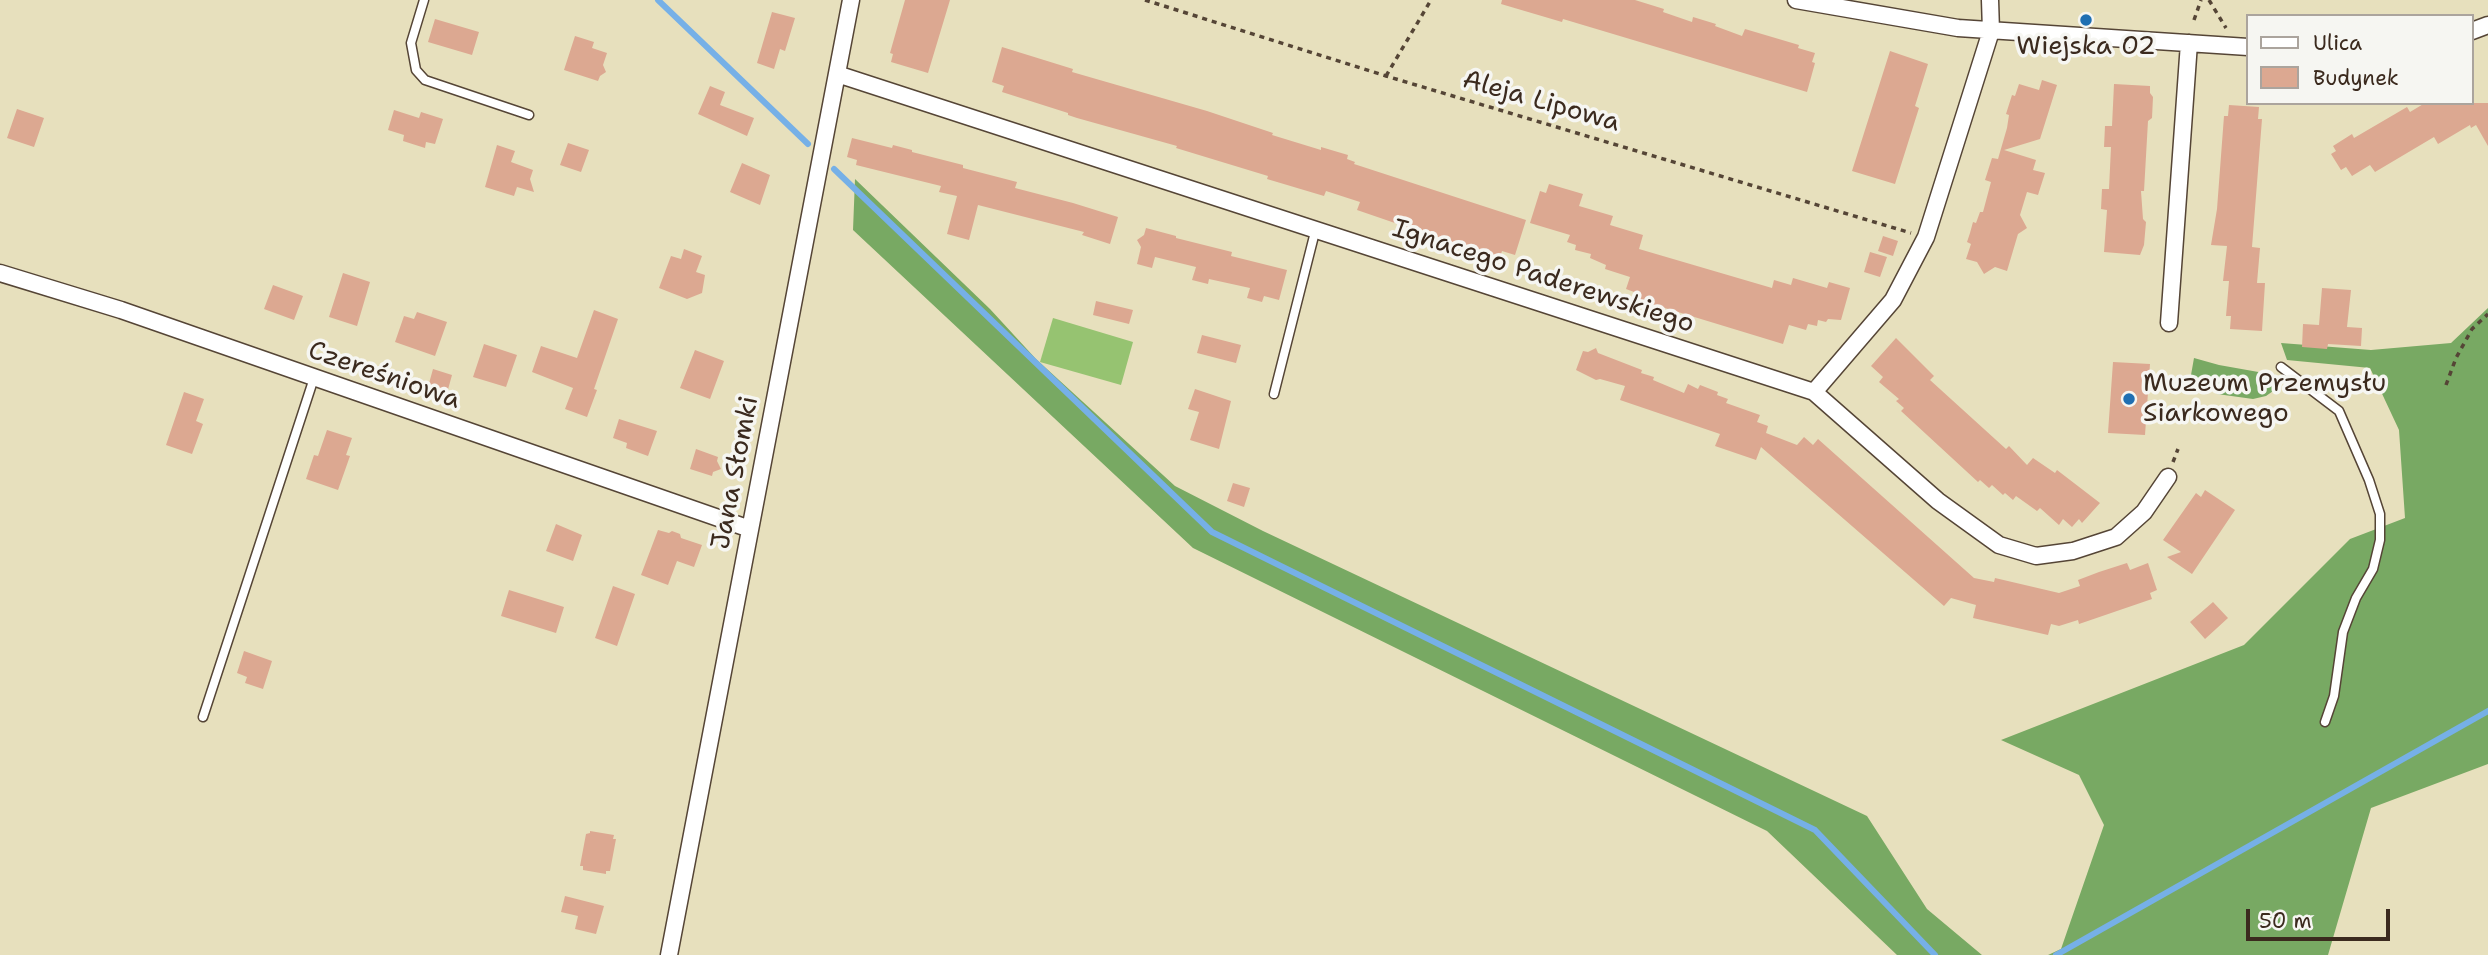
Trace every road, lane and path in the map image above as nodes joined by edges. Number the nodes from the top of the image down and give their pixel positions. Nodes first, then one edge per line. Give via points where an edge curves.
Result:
1 (424, 0) edge
2 (851, 0) edge
3 (1145, 0) edge
4 (1431, 0) edge
5 (1796, 0) edge
6 (1990, 0) edge
7 (2201, 0) edge
8 (2209, 0) edge
9 (2194, 20) dead end
10 (1991, 32) junction
11 (2230, 36) dead end
12 (2189, 43) junction
13 (2246, 47) edge
14 (837, 74) junction
15 (1385, 76) junction
16 (530, 115) dead end
17 (1315, 228) junction
18 (1926, 237) junction
19 (0, 273) edge
20 (2488, 314) edge
21 (2169, 323) dead end
22 (2281, 367) dead end
23 (314, 377) junction
24 (2446, 385) dead end
25 (1814, 393) junction
26 (1274, 394) dead end
27 (2168, 477) dead end
28 (750, 529) junction
29 (203, 717) dead end
30 (2325, 722) dead end
31 (669, 955) edge

1 - 16 lane via 411,43 416,70 425,80
2 - 14 street, Jana Słomki
3 - 15 path, Aleja Lipowa
4 - 15 path
5 - 10 street
6 - 10 street
7 - 9 path
8 - 11 path
10 - 12 street
10 - 18 street
12 - 13 street
12 - 21 street
14 - 17 street, Ignacego Paderewskiego
14 - 28 street, Jana Słomki
15 - 18 path, Aleja Lipowa
17 - 25 street, Ignacego Paderewskiego
17 - 26 lane
18 - 25 street via 1893,300
19 - 23 street, Czereśniowa
20 - 24 path via 2472,330
22 - 30 lane via 2339,411 2380,514 2373,569 2343,632 2334,696
23 - 28 street, Czereśniowa
23 - 29 lane
25 - 27 street, Ignacego Paderewskiego via 1959,519 1998,545 2036,556 2073,551 2116,537 2144,512
28 - 31 street, Jana Słomki

